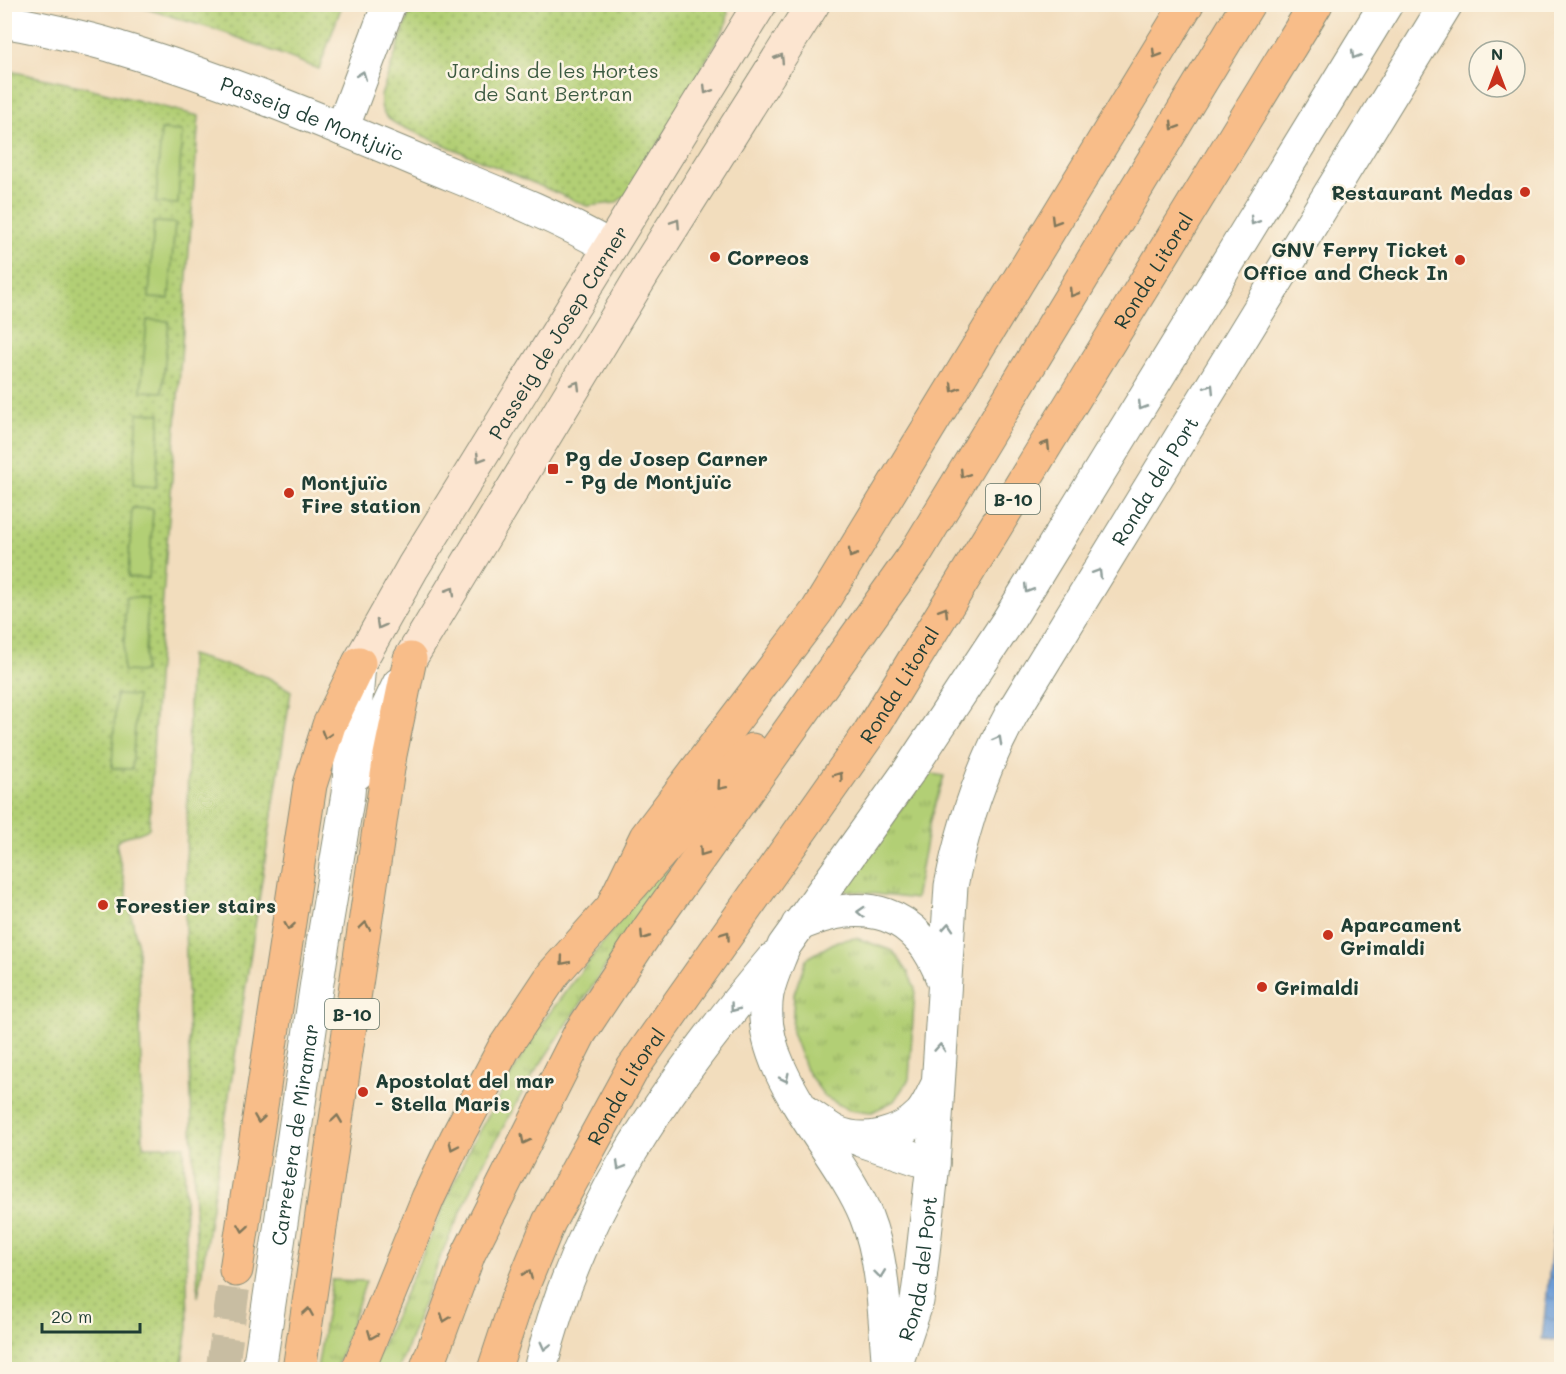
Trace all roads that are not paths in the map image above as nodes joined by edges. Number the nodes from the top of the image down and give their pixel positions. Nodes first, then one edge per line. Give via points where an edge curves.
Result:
1 (389, 4) edge
2 (760, 4) edge
3 (813, 4) edge
4 (1187, 4) edge
5 (1248, 4) edge
6 (1316, 4) edge
7 (1386, 4) edge
8 (1446, 4) edge
9 (4, 21) edge
10 (342, 129) junction
11 (610, 247) junction
12 (644, 272) junction
13 (882, 598) junction
14 (410, 659) junction
15 (359, 663) junction
16 (348, 794) junction
17 (615, 901) junction
18 (791, 936) junction
19 (944, 985) junction
20 (938, 1084) junction
21 (807, 1113) junction
22 (859, 1139) junction
23 (933, 1164) junction
24 (236, 1270) tunnel mouth
25 (260, 1370) edge
26 (299, 1370) edge
27 (358, 1370) edge
28 (426, 1370) edge
29 (494, 1370) edge
30 (540, 1370) edge
31 (889, 1370) edge
32 (894, 1370) edge

10 -> 1 street
2 -> 11 main road, Passeig de Josep Carner
12 -> 3 main road
4 -> 17 highway, B-10 via 818,611 646,837
5 -> 13 highway, B-10 via 915,554
29 -> 6 highway, Ronda Litoral / B-10 via 549,1222 633,1068 868,735
7 -> 18 street, Ronda del Port via 1008,621 909,771
19 -> 8 street, Ronda del Port via 951,886 958,849 990,754
9 - 10 street, Passeig de Montjuïc via 127,50
10 - 11 street, Passeig de Montjuïc via 575,226
11 - 12 main road
11 -> 15 main road, Passeig de Josep Carner via 412,567
14 -> 12 main road
13 -> 17 highway, B-10 via 672,842
13 -> 28 highway, B-10 via 580,1033 469,1253
14 - 16 street, Carretera de Miramar
26 -> 14 highway, B-10 via 390,755
15 - 16 street, Carretera de Miramar
15 -> 24 highway via 329,725 310,784
16 - 25 street, Carretera de Miramar
17 -> 27 highway, B-10 via 554,974 504,1048 428,1198
19 -> 18 street, Ronda del Port via 924,940 907,924 890,916 840,912 818,917
18 -> 21 street, Ronda del Port via 767,993 766,1019 773,1053
18 -> 30 street via 670,1088 620,1166 588,1226 547,1337
20 -> 19 street, Ronda del Port
20 - 22 street, Ronda del Port via 913,1122 894,1133
20 - 23 street, Ronda del Port
21 - 22 street, Ronda del Port via 836,1132
21 -> 31 street, Ronda del Port via 851,1183 866,1217 880,1274
22 - 23 street, Ronda del Port
23 - 32 street, Ronda del Port via 917,1301

